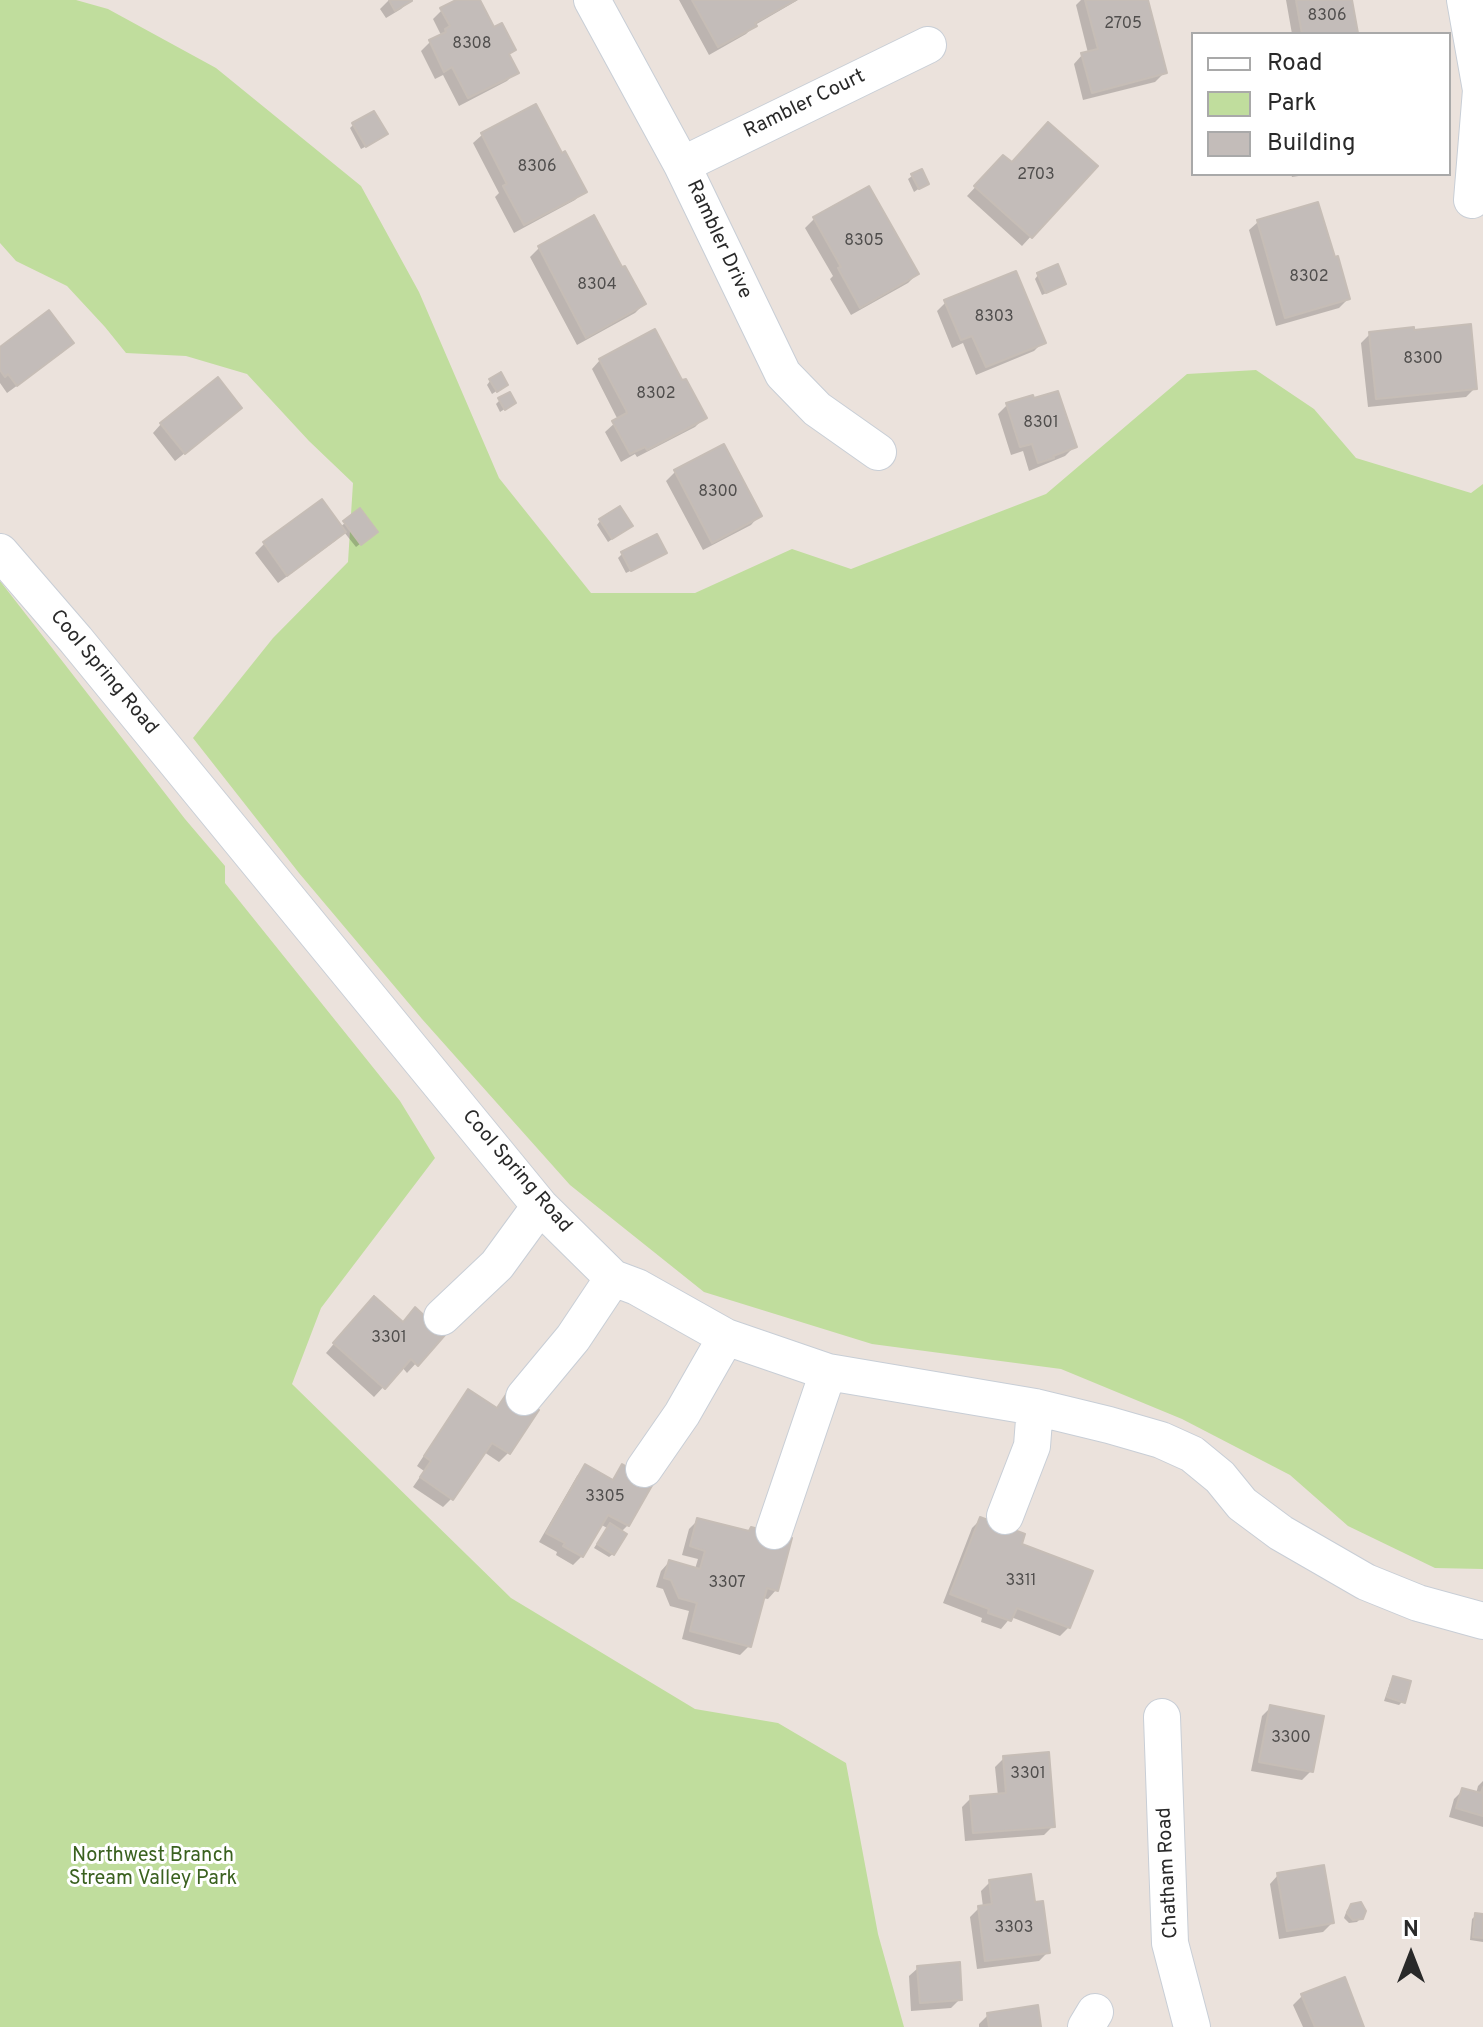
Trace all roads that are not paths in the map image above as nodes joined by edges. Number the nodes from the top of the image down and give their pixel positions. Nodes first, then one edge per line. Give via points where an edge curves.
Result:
1 (592, 0) edge
2 (1465, 0) edge
3 (928, 45) dead end
4 (682, 165) junction
5 (1472, 200) dead end
6 (878, 452) dead end
7 (0, 552) edge
8 (540, 1206) junction
9 (613, 1278) junction
10 (442, 1317) dead end
11 (726, 1337) junction
12 (828, 1372) junction
13 (524, 1397) dead end
14 (1035, 1407) junction
15 (644, 1469) dead end
16 (1005, 1516) dead end
17 (774, 1531) dead end
18 (1483, 1621) edge
19 (1162, 1717) dead end
20 (1192, 2027) edge

1 - 4 street, Rambler Drive
2 - 5 street via 1481,90
3 - 4 street, Rambler Court
4 - 6 street, Rambler Drive via 783,374 817,409
7 - 8 street, Cool Spring Road
8 - 9 street, Cool Spring Road
8 - 10 street via 497,1265
9 - 11 street, Cool Spring Road
9 - 13 street
11 - 12 street, Cool Spring Road
11 - 15 street
12 - 14 street, Cool Spring Road
12 - 17 street
14 - 16 street via 1032,1446
14 - 18 street, Cool Spring Road via 1148,1436 1192,1454 1242,1504 1281,1533 1366,1582
19 - 20 street, Chatham Road via 1170,1943

